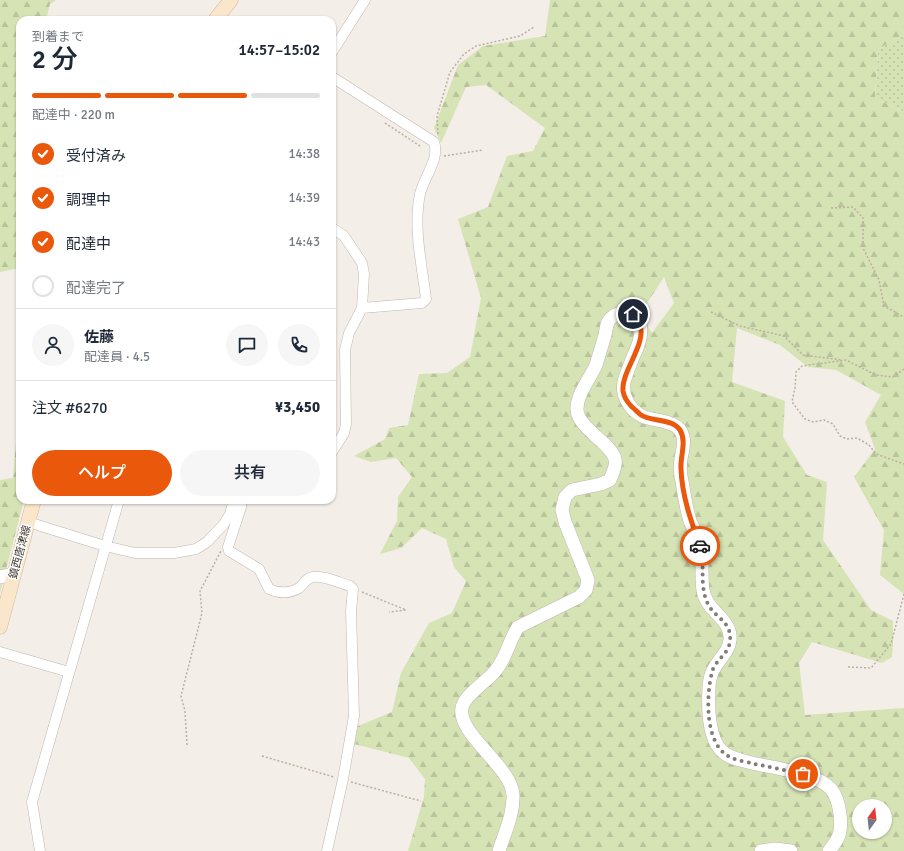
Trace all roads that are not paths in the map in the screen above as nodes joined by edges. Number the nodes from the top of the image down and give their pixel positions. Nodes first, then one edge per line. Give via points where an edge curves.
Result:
1 (231, 0) edge
2 (365, 0) edge
3 (218, 16) edge
4 (336, 46) edge
5 (336, 80) edge
6 (336, 231) edge
7 (362, 308) junction
8 (336, 446) edge
9 (33, 504) edge
10 (118, 504) edge
11 (233, 504) edge
12 (241, 504) edge
13 (28, 522) junction
14 (105, 546) junction
15 (7, 576) edge
16 (0, 627) edge
17 (0, 652) edge
18 (69, 672) junction
19 (40, 851) edge
20 (327, 851) edge
21 (499, 851) edge
22 (761, 851) edge
23 (791, 851) edge
24 (829, 851) edge

1 - 3 main road
2 - 4 street
5 - 7 street via 434,142 436,147 420,193 417,223 426,299 422,303
6 - 7 street via 344,236 362,263
7 - 8 street via 349,333 345,350 346,424
9 - 13 main road, 鎮西唐津線
10 - 14 street
11 - 14 street via 224,524 207,542 196,549 174,553 134,553
12 - 20 street via 229,551 259,569 268,589 288,592 299,588 307,579 313,577 321,577 353,588 351,611 354,716
13 - 14 street
13 - 15 main road, 鎮西唐津線
14 - 18 street
15 - 16 main road, 鎮西唐津線
17 - 18 street
18 - 19 street via 32,802
21 - 24 street via 512,807 510,780 472,735 462,719 462,708 469,696 496,671 518,627 579,597 586,590 588,580 562,510 565,497 572,490 610,480 615,468 615,458 587,428 576,408 595,366 608,322 615,314 622,312 633,314 639,321 641,331 623,392 627,402 641,416 672,424 679,428 683,435 681,479 690,519 701,548 703,592 710,607 726,623 729,633 727,651 713,669 709,686 709,714 713,737 720,751 731,758 803,774 820,780 832,790 839,806 841,829 837,841
22 - 23 street

